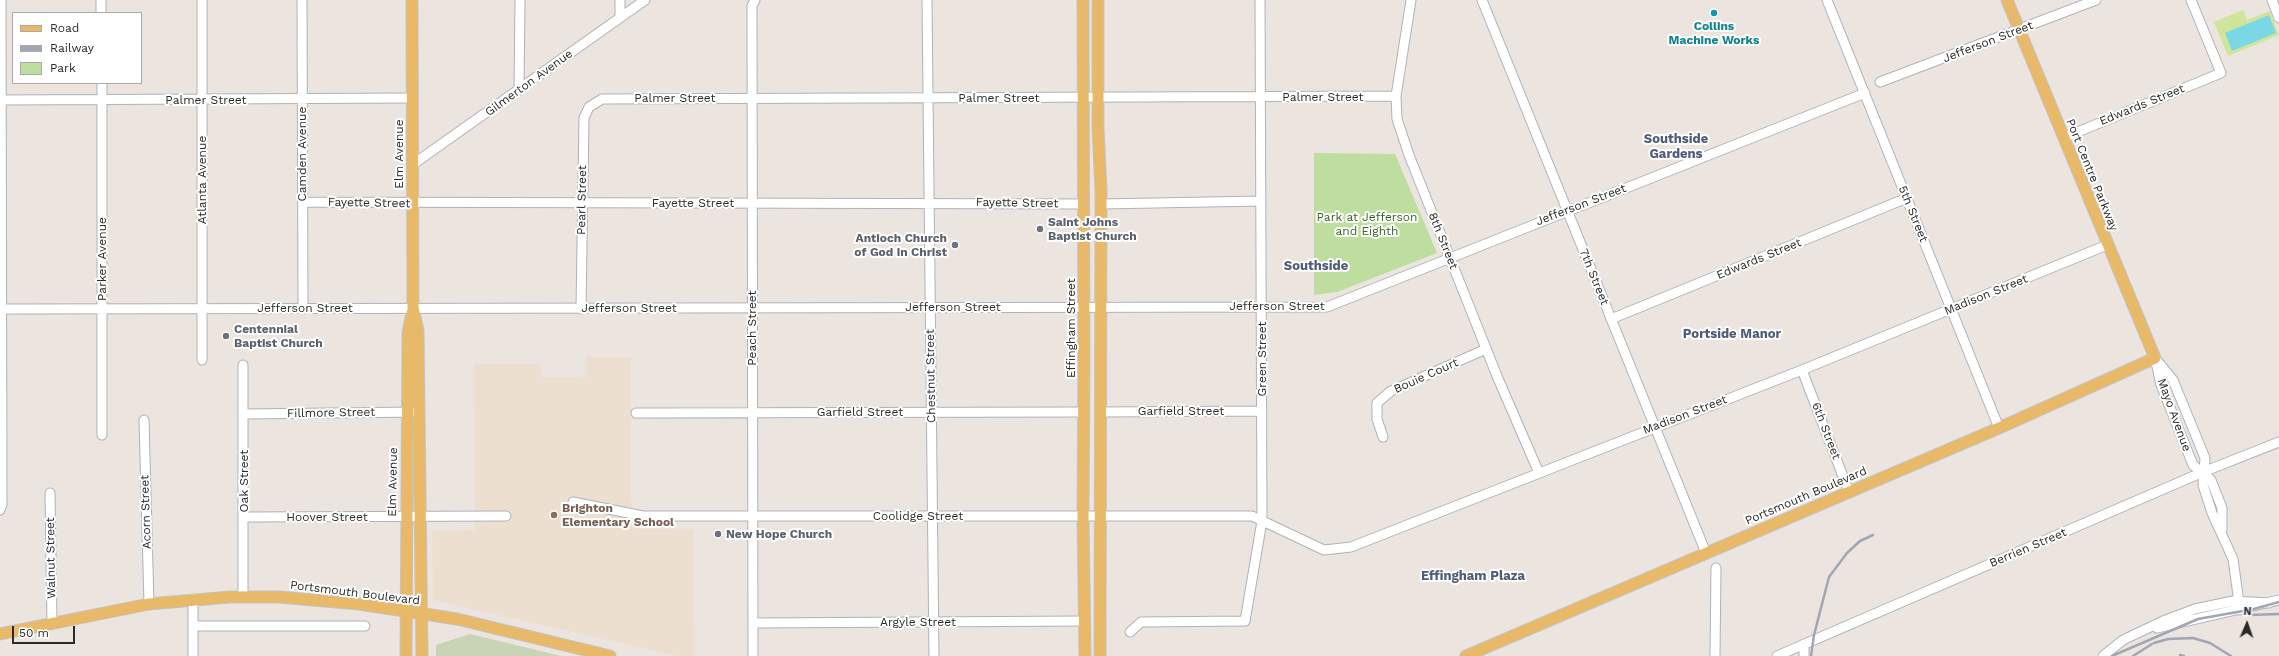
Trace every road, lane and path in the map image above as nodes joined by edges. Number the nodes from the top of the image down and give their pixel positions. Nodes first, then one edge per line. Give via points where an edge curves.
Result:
1 (1, 0) edge
2 (101, 0) edge
3 (202, 0) edge
4 (302, 0) edge
5 (412, 0) edge
6 (520, 0) edge
7 (620, 0) edge
8 (645, 0) edge
9 (755, 0) edge
10 (927, 0) edge
11 (1083, 0) edge
12 (1098, 0) edge
13 (1260, 0) edge
14 (1411, 0) edge
15 (1482, 0) edge
16 (1827, 0) edge
17 (2007, 0) edge
18 (2096, 0) edge
19 (2191, 0) edge
20 (2272, 0) edge
21 (101, 12) edge
22 (620, 18) junction
23 (2279, 18) edge
24 (2020, 30) junction
25 (1880, 82) dead end
26 (102, 84) edge
27 (519, 90) junction
28 (1865, 93) junction
29 (1396, 96) junction
30 (412, 98) junction
31 (752, 98) junction
32 (928, 98) junction
33 (1084, 98) junction
34 (1098, 98) junction
35 (1261, 98) junction
36 (302, 99) junction
37 (602, 99) joint
38 (1, 100) edge
39 (102, 100) junction
40 (202, 100) junction
41 (2063, 138) junction
42 (412, 165) junction
43 (1907, 198) junction
44 (1261, 201) junction
45 (303, 202) junction
46 (752, 202) junction
47 (413, 203) junction
48 (582, 203) junction
49 (929, 203) junction
50 (1084, 204) junction
51 (1101, 204) junction
52 (1567, 211) junction
53 (2107, 245) junction
54 (1450, 257) junction
55 (1262, 306) junction
56 (930, 307) junction
57 (1084, 307) junction
58 (1101, 307) junction
59 (102, 308) junction
60 (203, 308) junction
61 (303, 308) junction
62 (413, 308) junction
63 (752, 308) junction
64 (1, 309) edge
65 (581, 309) junction
66 (1952, 309) junction
67 (1611, 319) junction
68 (1486, 349) junction
69 (2155, 358) junction
70 (202, 360) dead end
71 (243, 365) dead end
72 (1802, 370) junction
73 (932, 411) junction
74 (1262, 411) junction
75 (413, 412) junction
76 (1083, 412) junction
77 (1100, 412) junction
78 (636, 413) dead end
79 (752, 413) junction
80 (243, 414) junction
81 (144, 420) dead end
82 (1655, 427) junction
83 (1999, 428) junction
84 (102, 435) dead end
85 (1383, 437) dead end
86 (2279, 442) edge
87 (2203, 472) junction
88 (1539, 473) junction
89 (1849, 492) junction
90 (50, 493) dead end
91 (573, 502) dead end
92 (0, 510) edge
93 (506, 516) dead end
94 (752, 516) junction
95 (933, 516) junction
96 (1083, 516) junction
97 (1100, 516) junction
98 (244, 517) junction
99 (406, 518) junction
100 (422, 518) junction
101 (1262, 521) junction
102 (1706, 553) junction
103 (1716, 568) dead end
104 (243, 597) junction
105 (194, 600) junction
106 (2279, 600) edge
107 (149, 604) junction
108 (2239, 605) junction
109 (406, 612) junction
110 (422, 614) junction
111 (1084, 621) junction
112 (753, 622) junction
113 (934, 622) junction
114 (52, 623) junction
115 (193, 626) junction
116 (365, 626) dead end
117 (1130, 632) dead end
118 (0, 634) edge
119 (1804, 644) junction
120 (193, 656) edge
121 (406, 656) edge
122 (422, 656) edge
123 (610, 656) edge
124 (753, 656) edge
125 (934, 656) edge
126 (1085, 656) edge
127 (1100, 656) edge
128 (1466, 656) edge
129 (1715, 656) edge
130 (1777, 656) edge
131 (1804, 656) edge
132 (2103, 656) edge

1 - 38 street
2 - 21 street
3 - 40 street, Atlanta Avenue
4 - 36 street, Camden Avenue
5 - 30 main road, Elm Avenue
6 - 27 street
7 - 22 street
8 - 22 street, Gilmerton Avenue
9 - 31 street, Peach Street via 752,6
10 - 32 street, Chestnut Street
11 - 33 main road, Effingham Street
12 - 34 main road
13 - 35 street, Green Street
14 - 29 street, 8th Street
15 - 52 street, 7th Street
16 - 28 street, 5th Street
17 - 24 main road, Port Centre Parkway
18 - 24 street, Jefferson Street
19 - 41 street, Edwards Street via 2221,73
20 - 23 street
22 - 27 street, Gilmerton Avenue
24 - 25 street, Jefferson Street
24 - 41 main road, Port Centre Parkway
26 - 39 street, Parker Avenue
27 - 42 street, Gilmerton Avenue
28 - 43 street, 5th Street
28 - 52 street, Jefferson Street
29 - 35 street, Palmer Street
29 - 54 street, 8th Street via 1397,120
30 - 36 street, Palmer Street
30 - 42 main road, Elm Avenue
31 - 32 street, Palmer Street
31 - 37 street, Palmer Street
31 - 46 street, Peach Street
32 - 33 street, Palmer Street
32 - 49 street, Chestnut Street
33 - 34 street, Palmer Street
33 - 50 main road, Effingham Street
34 - 35 street, Palmer Street
34 - 51 main road
35 - 44 street, Green Street
36 - 40 street, Palmer Street
36 - 45 street, Camden Avenue
37 - 48 street, Pearl Street via 589,107 584,118
38 - 39 street, Palmer Street
38 - 64 street
39 - 40 street, Palmer Street
39 - 59 street, Parker Avenue
40 - 60 street, Atlanta Avenue
41 - 53 main road, Port Centre Parkway
42 - 47 main road, Elm Avenue
43 - 66 street, 5th Street
43 - 67 street, Edwards Street
44 - 51 street
44 - 55 street, Green Street
45 - 47 street, Fayette Street
45 - 61 street, Camden Avenue
46 - 48 street, Fayette Street
46 - 49 street, Fayette Street
46 - 63 street, Peach Street
47 - 48 street, Fayette Street
47 - 62 main road, Elm Avenue
48 - 65 street, Pearl Street
49 - 50 street, Fayette Street
49 - 56 street, Chestnut Street
50 - 57 main road, Effingham Street
51 - 58 main road
52 - 54 street, Jefferson Street
52 - 67 street, 7th Street
53 - 66 street, Madison Street
53 - 69 main road, Port Centre Parkway
54 - 55 street, Jefferson Street via 1327,307
54 - 68 street, 8th Street
55 - 58 street, Jefferson Street
55 - 74 street, Green Street
56 - 57 street, Jefferson Street
56 - 63 street, Jefferson Street
56 - 73 street, Chestnut Street
57 - 58 street, Jefferson Street
57 - 76 main road, Effingham Street
58 - 77 main road
59 - 60 street, Jefferson Street
59 - 64 street, Jefferson Street
59 - 84 street, Parker Avenue
60 - 61 street, Jefferson Street
60 - 70 street, Atlanta Avenue
61 - 62 street, Jefferson Street
62 - 65 street, Jefferson Street
62 - 75 main road, Elm Avenue via 408,333
63 - 65 street, Jefferson Street
63 - 79 street, Peach Street
64 - 92 street
66 - 72 street, Madison Street
66 - 83 street, 5th Street
67 - 82 street, 7th Street
68 - 85 street, Bouie Court via 1391,391 1377,403 1377,419
68 - 88 street, 8th Street
69 - 83 main road, Portsmouth Boulevard
69 - 87 street, Mayo Avenue via 2161,384 2193,465
69 - 87 street, Mayo Avenue via 2173,380 2206,458
71 - 80 street, Oak Street
72 - 82 street, Madison Street
72 - 89 street, 6th Street
73 - 76 street, Garfield Street
73 - 79 street, Garfield Street
73 - 95 street, Chestnut Street
74 - 77 street, Garfield Street
74 - 101 street, Green Street
75 - 80 street, Fillmore Street
75 - 99 main road, Elm Avenue
75 - 100 main road, Elm Avenue
76 - 96 main road, Effingham Street
77 - 97 main road
78 - 79 street, Garfield Street
79 - 94 street, Peach Street
80 - 98 street, Oak Street
81 - 107 street, Acorn Street
82 - 88 street, Madison Street
82 - 102 street, 7th Street
83 - 89 main road, Portsmouth Boulevard
86 - 87 street, Berrien Street
87 - 108 street, Mayo Avenue via 2211,480 2222,508 2222,531 2233,558
87 - 119 street, Berrien Street
88 - 101 street, Madison Street via 1351,547 1324,550
89 - 102 main road, Portsmouth Boulevard
90 - 114 street, Walnut Street
91 - 94 street, Coolidge Street via 635,516
93 - 100 street, Hoover Street
94 - 95 street, Coolidge Street
94 - 112 street, Peach Street
95 - 96 street, Coolidge Street
95 - 113 street, Chestnut Street
96 - 97 street, Coolidge Street
96 - 111 main road, Effingham Street
97 - 101 street, Coolidge Street via 1252,516
97 - 127 main road
98 - 99 street, Hoover Street
98 - 104 street, Oak Street
99 - 100 street, Hoover Street
99 - 109 main road, Elm Avenue
100 - 110 main road, Elm Avenue
101 - 117 street, Green Street via 1245,621 1141,622
102 - 128 main road, Portsmouth Boulevard
103 - 129 street
104 - 105 main road, Portsmouth Boulevard
104 - 109 main road, Portsmouth Boulevard via 319,600
105 - 107 main road, Portsmouth Boulevard
105 - 115 street
106 - 108 street
107 - 114 main road, Portsmouth Boulevard
108 - 132 street via 2146,630 2115,644
109 - 110 main road, Portsmouth Boulevard
109 - 121 main road, Elm Avenue
110 - 122 main road, Elm Avenue
110 - 123 main road, Portsmouth Boulevard via 464,621
111 - 113 street, Argyle Street
111 - 126 main road, Effingham Street
112 - 113 street, Argyle Street
112 - 124 street, Peach Street
113 - 125 street, Chestnut Street
114 - 118 main road, Portsmouth Boulevard
115 - 116 street
115 - 120 street
119 - 130 street, Berrien Street
119 - 131 street

